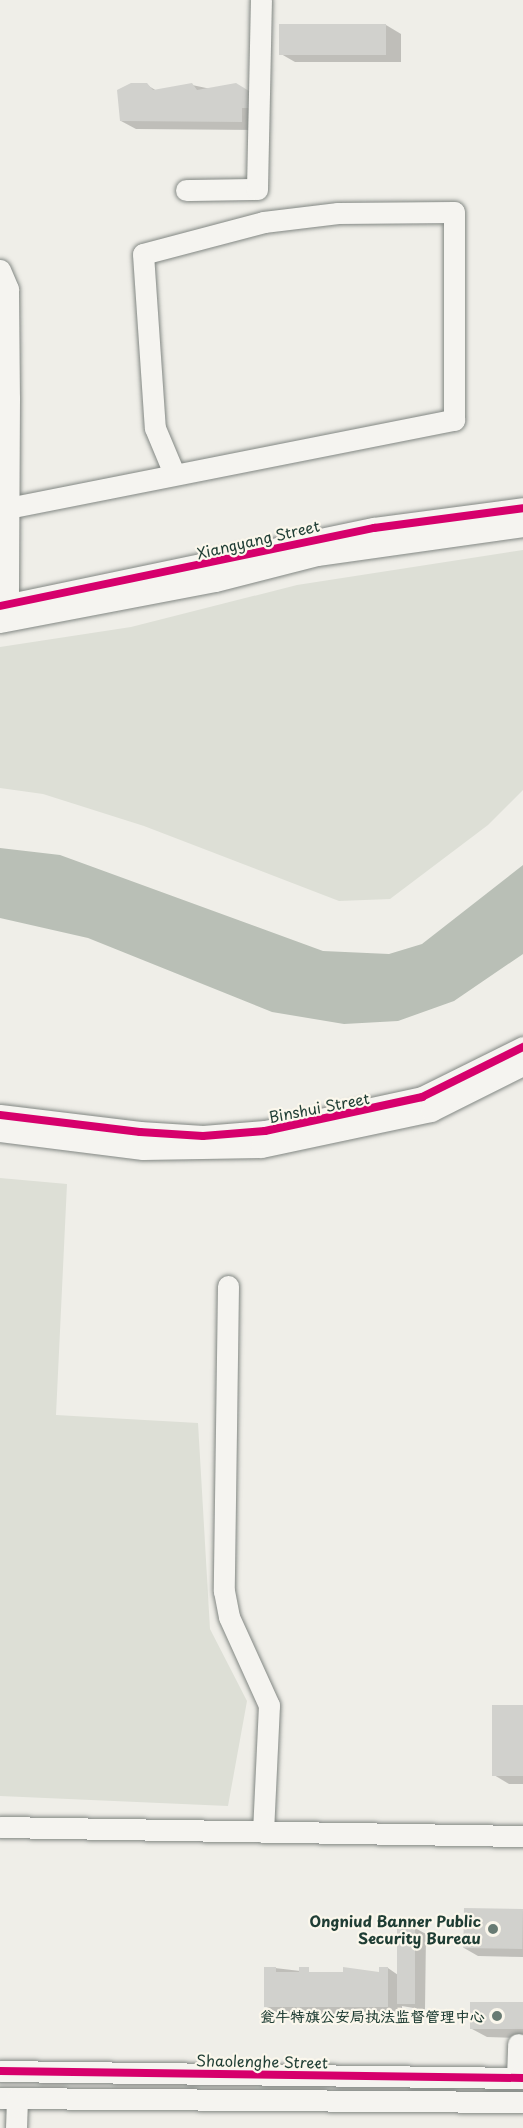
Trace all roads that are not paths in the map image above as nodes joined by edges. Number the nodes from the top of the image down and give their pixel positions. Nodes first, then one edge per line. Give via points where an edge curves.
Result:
1 (261, 0) edge
2 (186, 190) dead end
3 (0, 270) edge
4 (5, 398) edge
5 (173, 471) junction
6 (8, 508) junction
7 (523, 508) edge
8 (523, 526) edge
9 (3, 611) edge
10 (523, 1047) edge
11 (523, 1065) edge
12 (0, 1115) edge
13 (0, 1131) edge
14 (228, 1286) dead end
15 (0, 1827) edge
16 (263, 1832) junction
17 (523, 1836) edge
18 (518, 2044) dead end
19 (0, 2071) edge
20 (520, 2078) edge
21 (8, 2098) edge
22 (523, 2102) edge
23 (16, 2128) edge

1 - 2 street via 257,189
3 - 4 street via 8,289
4 - 6 street
5 - 5 street via 155,428 143,254 264,222 338,213 454,212 454,420
5 - 6 street
6 - 9 street
7 - 9 street, Xiangyang Street via 374,528
8 - 9 street, Xiangyang Street via 328,554
10 - 12 street, Binshui Street via 422,1097 265,1131 161,1133
11 - 13 street, Binshui Street via 431,1111 261,1147 143,1149
14 - 16 street via 224,1591 229,1617 269,1705
15 - 16 street
16 - 17 street
18 - 20 street
19 - 20 street, Shaolenghe Street
21 - 22 street
21 - 23 street

